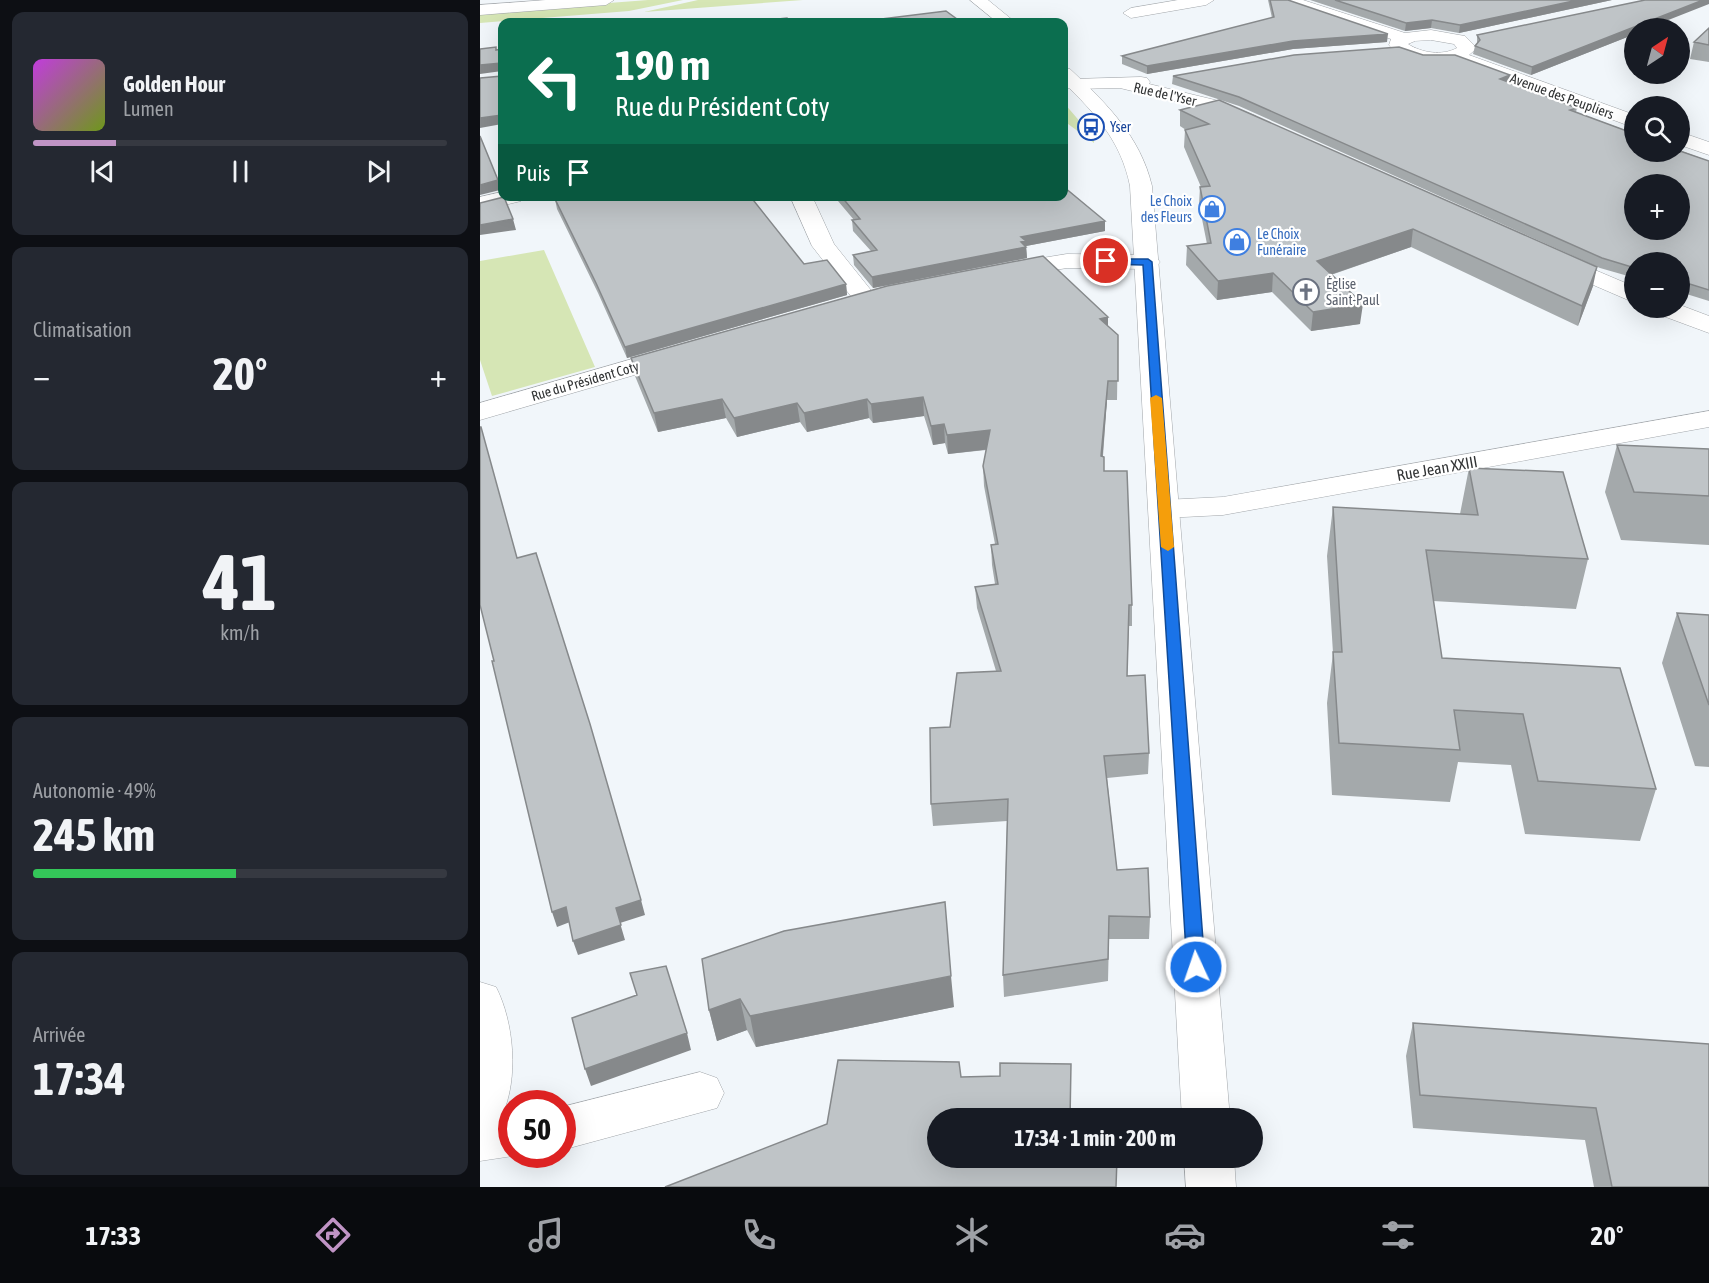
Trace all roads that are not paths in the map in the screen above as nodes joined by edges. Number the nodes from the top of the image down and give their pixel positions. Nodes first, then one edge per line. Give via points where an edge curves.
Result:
1 (606, 0) edge
2 (978, 0) edge
3 (1001, 0) edge
4 (1206, 0) edge
5 (1287, 0) edge
6 (480, 10) edge
7 (1131, 13) dead end
8 (1003, 18) edge
9 (1006, 18) edge
10 (1402, 43) junction
11 (1378, 49) edge
12 (1175, 77) edge
13 (1069, 78) edge
14 (1121, 84) junction
15 (1624, 118) edge
16 (1263, 126) edge
17 (1690, 142) edge
18 (1709, 149) edge
19 (501, 201) edge
20 (803, 201) edge
21 (480, 204) edge
22 (1538, 252) edge
23 (1148, 262) junction
24 (985, 275) edge
25 (1624, 291) edge
26 (837, 306) edge
27 (1690, 318) edge
28 (1709, 325) edge
29 (698, 348) edge
30 (480, 412) edge
31 (1709, 420) edge
32 (1164, 509) junction
33 (480, 1000) edge
34 (700, 1093) dead end
35 (1205, 1108) edge
36 (480, 1112) edge
37 (576, 1125) edge
38 (498, 1137) edge
39 (480, 1139) edge
40 (1209, 1168) edge
41 (1210, 1187) edge

1 - 6 street
2 - 8 street
3 - 9 street
4 - 7 street
5 - 10 street
10 - 11 street
10 - 15 street, Avenue des Peupliers via 1431,35 1463,44 1475,64
12 - 14 street
13 - 14 street
13 - 23 street via 1119,130 1136,161
14 - 16 street, Rue de l'Yser via 1208,104
17 - 18 street
19 - 21 street
20 - 26 street via 823,246 876,296
22 - 25 street
23 - 24 street via 1048,263
23 - 32 street
27 - 28 street
29 - 30 street, Rue du Président Coty
31 - 32 street, Rue Jean XXIII via 1223,506
32 - 35 street
33 - 36 street via 489,1062 486,1100
34 - 37 street
38 - 39 street
40 - 41 street

